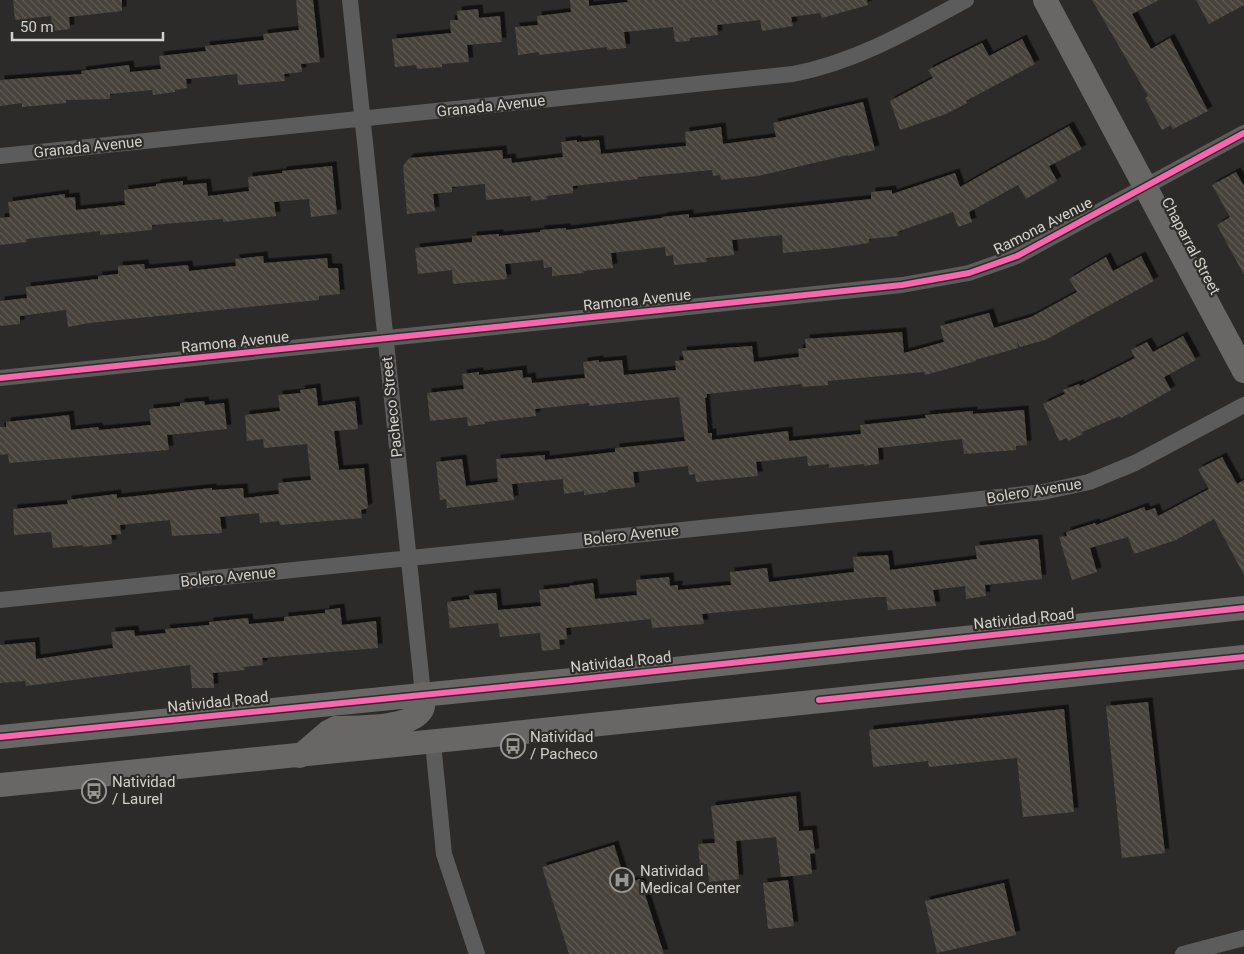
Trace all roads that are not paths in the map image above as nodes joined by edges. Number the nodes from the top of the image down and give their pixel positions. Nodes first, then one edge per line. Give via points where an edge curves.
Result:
1 (350, 0) edge
2 (966, 0) edge
3 (1045, 0) edge
4 (362, 119) junction
5 (1244, 132) edge
6 (0, 156) edge
7 (1145, 186) junction
8 (385, 339) junction
9 (1244, 371) edge
10 (0, 378) edge
11 (1244, 405) edge
12 (408, 558) junction
13 (0, 600) edge
14 (1244, 608) edge
15 (1244, 657) edge
16 (423, 694) junction
17 (0, 737) edge
18 (433, 743) junction
19 (300, 756) junction
20 (0, 785) edge
21 (1244, 938) edge
22 (477, 954) edge
23 (1183, 954) edge

1 - 4 street, Pacheco Street
2 - 4 street, Granada Avenue via 877,47 809,71
3 - 7 main road, Chaparral Street
4 - 6 street, Granada Avenue
4 - 8 street, Pacheco Street
5 - 7 street, Ramona Avenue
7 - 8 street, Ramona Avenue via 1017,256 947,278
7 - 9 main road, Chaparral Street
8 - 10 street, Ramona Avenue
8 - 12 street, Pacheco Street
11 - 12 street, Bolero Avenue via 1119,471 1066,488
12 - 13 street, Bolero Avenue
12 - 16 street, Pacheco Street
14 - 16 main road, Natividad Road
15 - 18 main road
16 - 17 main road, Natividad Road
16 - 19 main road via 424,705 411,720 336,728
18 - 19 main road
18 - 22 street via 444,854
19 - 20 main road
21 - 23 street

